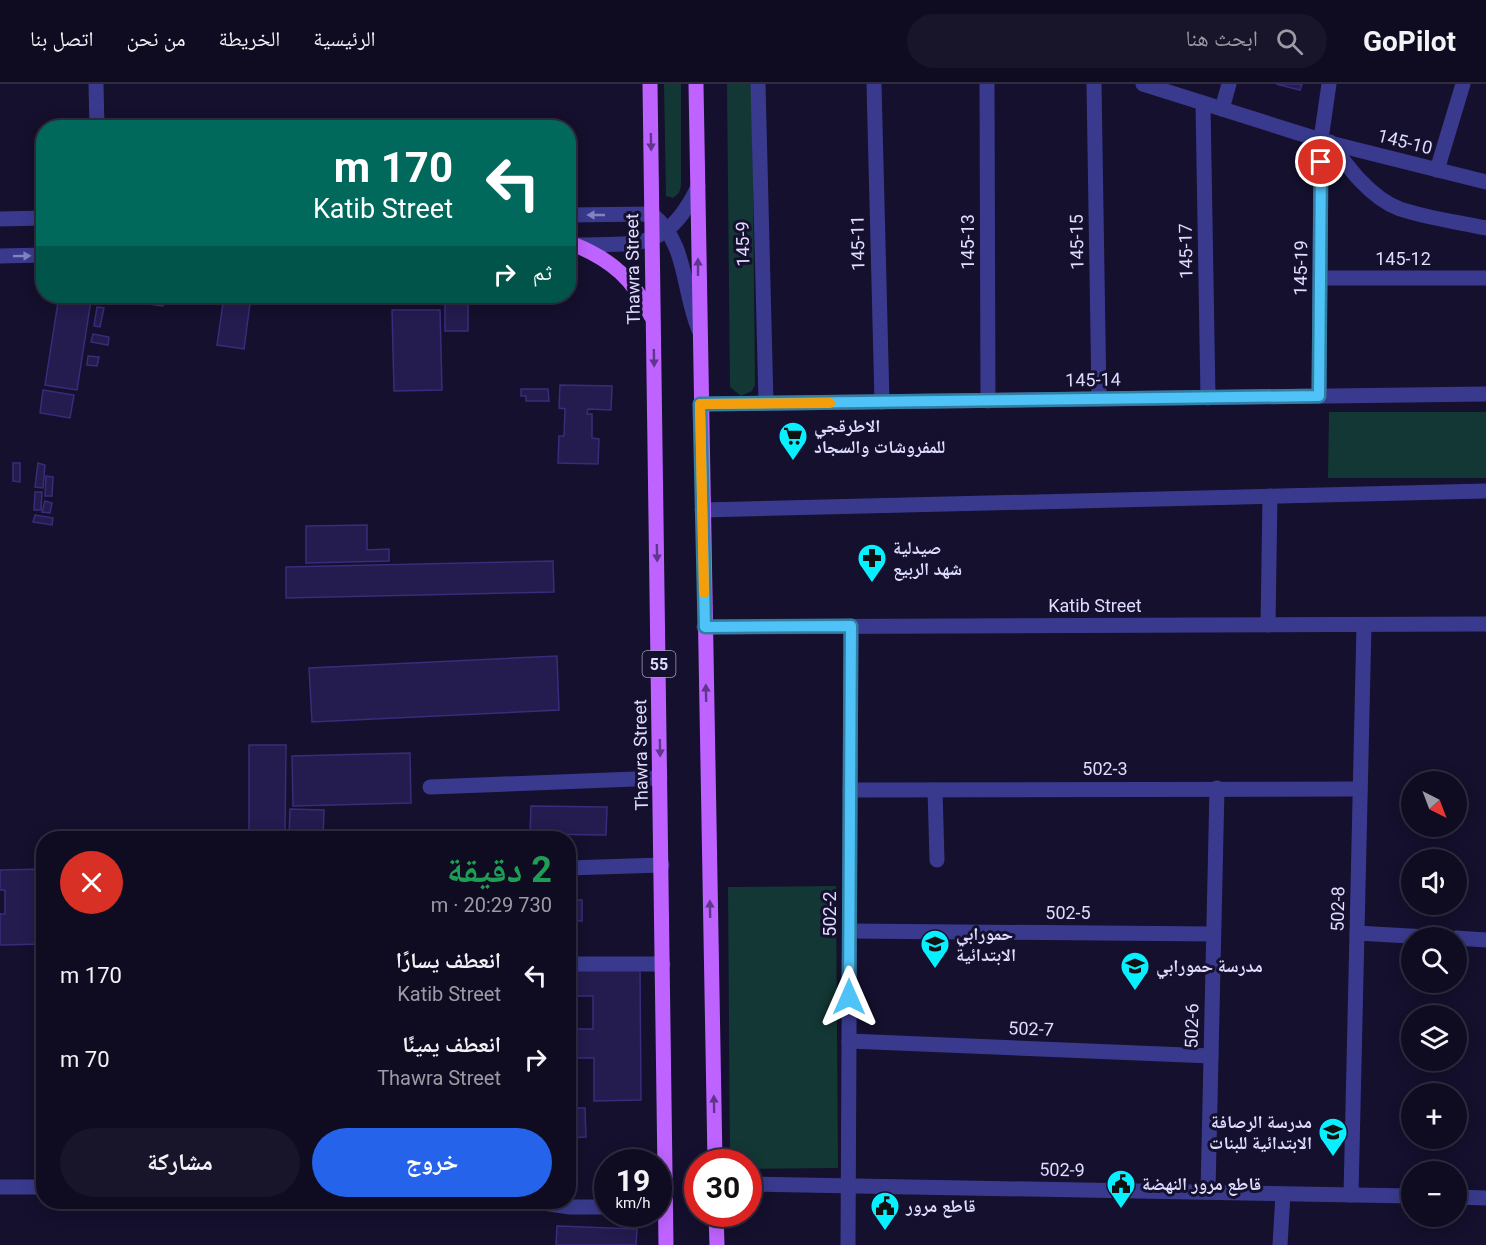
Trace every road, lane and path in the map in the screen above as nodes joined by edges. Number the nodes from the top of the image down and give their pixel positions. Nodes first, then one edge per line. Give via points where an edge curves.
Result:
1 (96, 84) edge
2 (650, 84) edge
3 (696, 84) edge
4 (758, 84) edge
5 (874, 84) edge
6 (987, 84) edge
7 (1094, 84) edge
8 (1143, 84) edge
9 (1229, 84) edge
10 (1329, 84) edge
11 (1340, 84) edge
12 (1463, 84) edge
13 (1179, 89) edge
14 (1203, 103) junction
15 (1222, 109) junction
16 (97, 120) edge
17 (1326, 141) junction
18 (1437, 170) junction
19 (1486, 182) edge
20 (698, 187) junction
21 (652, 214) junction
22 (576, 215) edge
23 (36, 218) edge
24 (0, 219) edge
25 (1486, 228) edge
26 (669, 230) junction
27 (652, 241) junction
28 (576, 245) edge
29 (576, 247) edge
30 (36, 255) edge
31 (0, 256) edge
32 (1320, 278) junction
33 (1486, 278) edge
34 (653, 320) junction
35 (699, 330) junction
36 (1486, 394) edge
37 (1319, 396) junction
38 (1208, 398) junction
39 (1099, 399) junction
40 (988, 401) junction
41 (882, 402) junction
42 (766, 403) junction
43 (700, 404) junction
44 (1486, 491) edge
45 (1270, 496) junction
46 (702, 510) junction
47 (1486, 624) edge
48 (1268, 625) junction
49 (1364, 625) junction
50 (851, 626) junction
51 (705, 627) junction
52 (660, 778) junction
53 (430, 787) dead end
54 (1216, 788) junction
55 (1360, 789) junction
56 (850, 790) junction
57 (935, 790) junction
58 (937, 860) dead end
59 (662, 865) junction
60 (576, 868) edge
61 (850, 931) junction
62 (1357, 933) junction
63 (1214, 934) junction
64 (1401, 936) edge
65 (1467, 938) edge
66 (1486, 939) edge
67 (576, 964) edge
68 (663, 964) junction
69 (849, 1041) junction
70 (1211, 1056) junction
71 (662, 1149) edge
72 (715, 1149) edge
73 (762, 1184) edge
74 (848, 1186) junction
75 (0, 1187) edge
76 (36, 1187) edge
77 (1208, 1192) junction
78 (1283, 1194) junction
79 (1351, 1195) junction
80 (1401, 1196) edge
81 (1467, 1197) edge
82 (1486, 1198) edge
83 (576, 1207) edge
84 (594, 1207) edge
85 (664, 1227) edge
86 (716, 1227) edge
87 (848, 1241) edge
88 (666, 1245) edge
89 (717, 1245) edge
90 (1280, 1245) edge

1 - 16 street
2 -> 21 main road, Thawra Street / 55
3 - 20 main road
4 - 42 street, 145-9
5 - 41 street, 145-11
6 - 40 street, 145-13
7 - 39 street, 145-15
8 - 13 street, 145-10
9 - 15 street
10 - 17 street
11 - 17 street
12 - 18 street
13 - 14 street, 145-10
14 - 15 street, 145-10
14 - 38 street, 145-17
15 - 17 street, 145-10
17 - 18 street, 145-10
17 - 25 street via 1367,187 1385,201 1400,209
17 - 32 street, 145-19
18 - 19 street, 145-10
20 - 26 street via 686,213
35 -> 20 main road
21 -> 22 street
21 - 26 street
21 - 27 main road, Thawra Street / 55
23 - 24 street
26 - 27 street
26 - 35 street via 681,254 689,308
27 - 28 street
27 - 34 main road, Thawra Street / 55
29 - 34 main road via 601,256 623,273 641,294
31 -> 30 street
32 - 33 street, 145-12
32 - 37 street, 145-19
34 -> 52 main road, Thawra Street / 55
35 - 43 main road
36 - 37 street, 145-14
37 - 38 street, 145-14
38 - 39 street, 145-14
39 - 40 street, 145-14
40 - 41 street, 145-14
41 - 42 street, 145-14
42 - 43 street, 145-14
43 - 46 main road
44 - 45 street
45 - 46 street
45 - 48 street
46 - 51 main road
47 - 49 street, Katib Street
48 - 49 street, Katib Street
48 - 50 street, Katib Street
49 - 55 street, 502-8
50 - 51 street, Katib Street
50 - 56 street, 502-2
72 -> 51 main road
52 - 53 street
52 - 59 main road, Thawra Street / 55
54 - 55 street, 502-3
54 - 57 street, 502-3
54 - 63 street, 502-6
55 - 62 street, 502-8
56 - 57 street, 502-3
56 - 61 street, 502-2
57 - 58 street
59 - 60 street
59 - 68 main road, Thawra Street / 55
61 - 63 street, 502-5
61 - 69 street, 502-2
62 - 64 street
62 - 79 street, 502-8
63 - 70 street, 502-6
65 - 66 street
67 - 68 street
68 - 71 main road, Thawra Street / 55
69 - 70 street, 502-7
69 - 74 street, 502-2
70 - 77 street, 502-6
73 - 74 street, 502-9
74 - 77 street, 502-9
74 - 87 street, 502-2
75 - 76 street
77 - 78 street, 502-9
78 - 79 street, 502-9
78 - 90 street
79 - 80 street, 502-9
81 - 82 street
83 - 84 street
85 - 88 main road, Thawra Street / 55
86 - 89 main road

